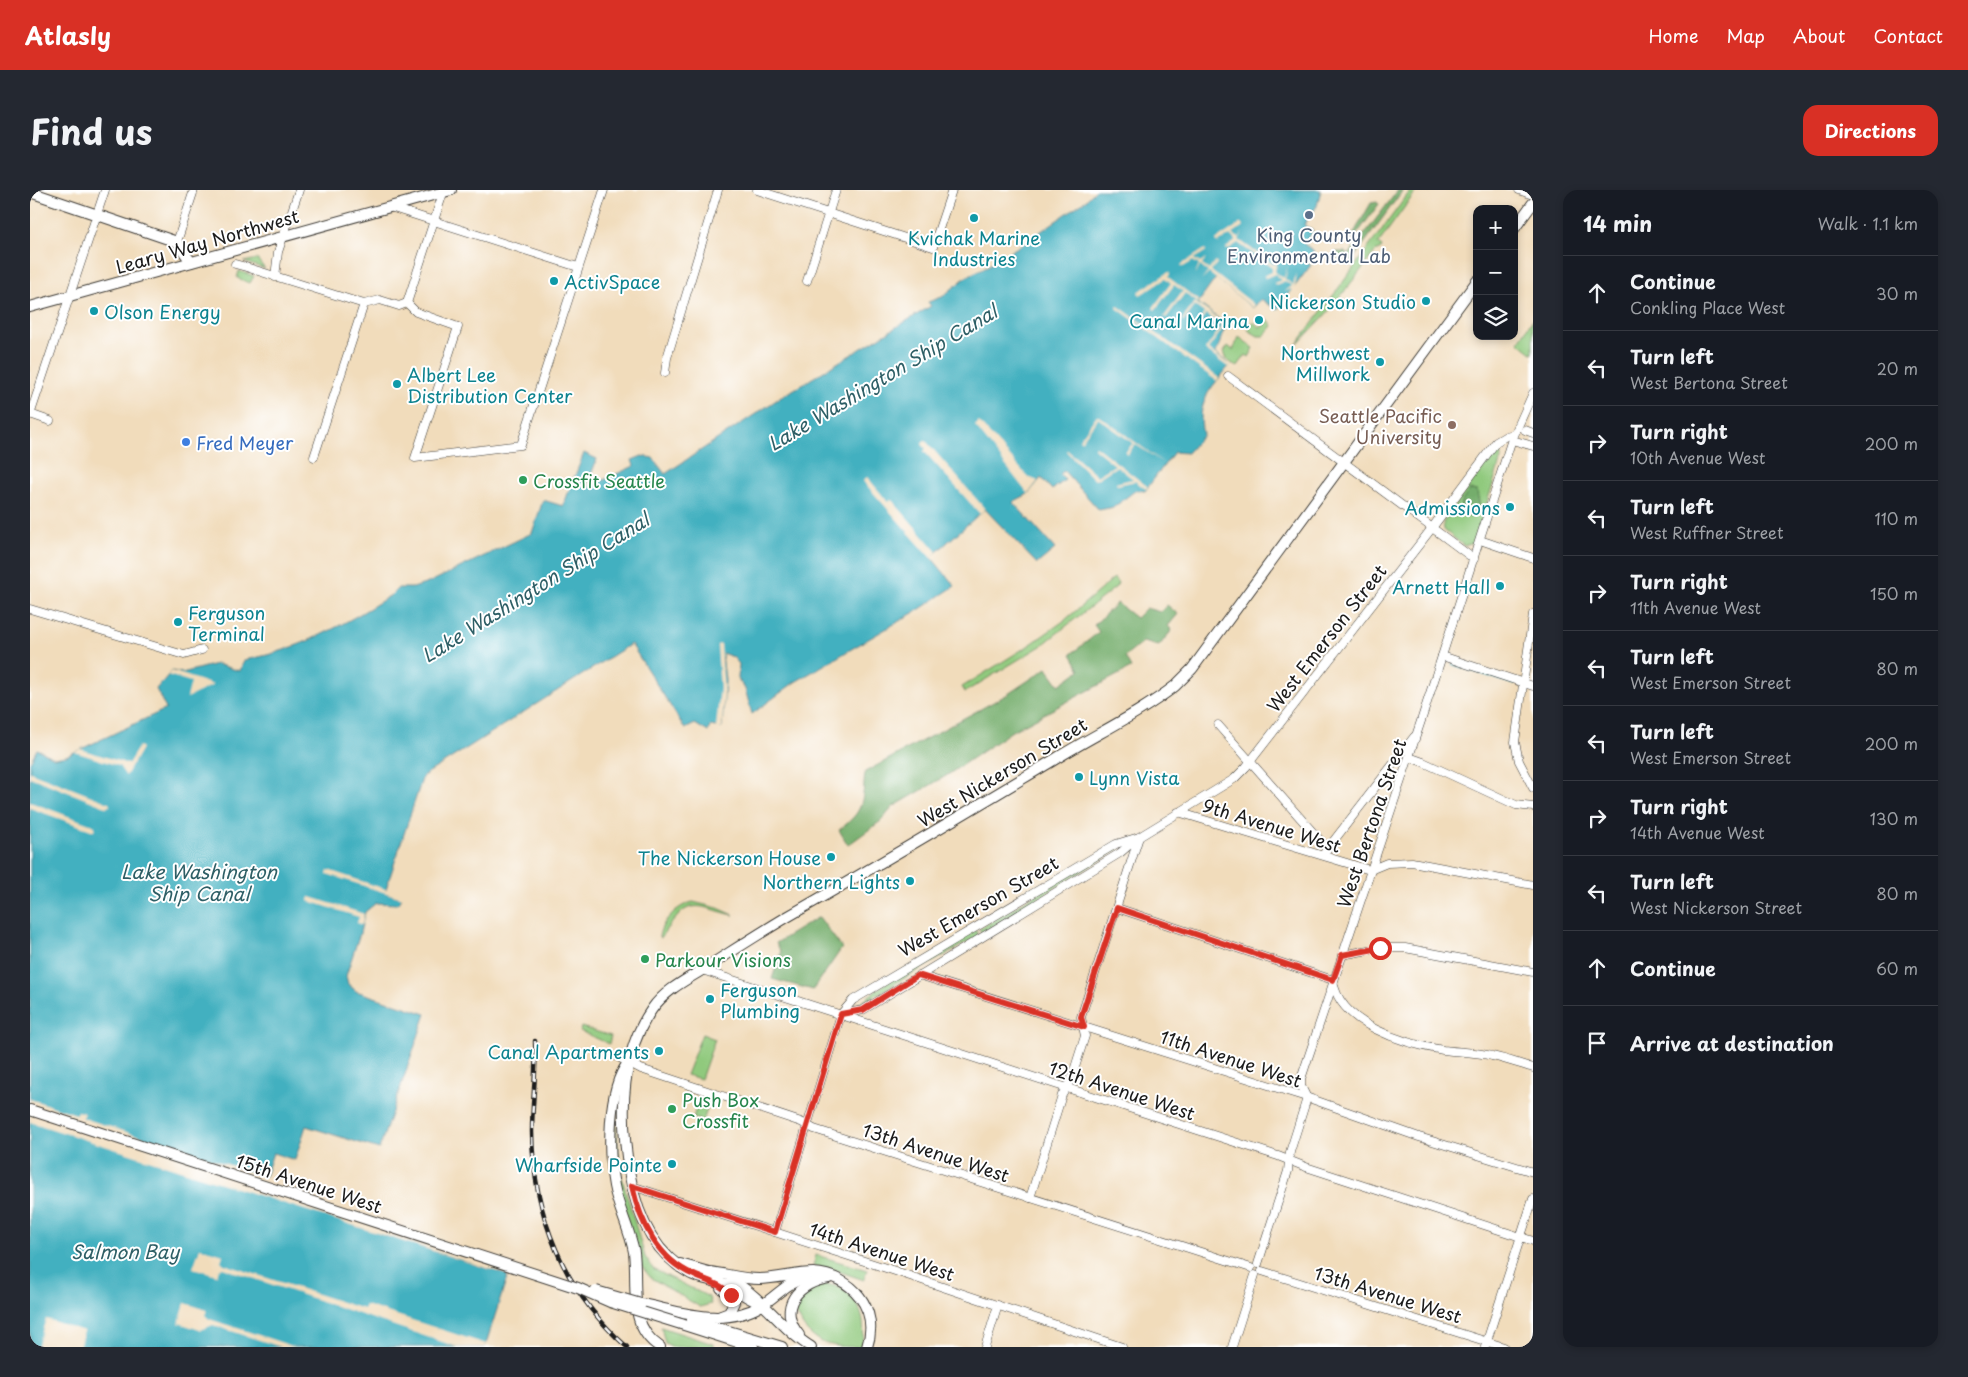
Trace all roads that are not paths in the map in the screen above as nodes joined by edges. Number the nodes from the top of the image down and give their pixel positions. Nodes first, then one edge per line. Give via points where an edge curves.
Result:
1 (105, 190) edge
2 (194, 190) edge
3 (299, 190) edge
4 (604, 190) edge
5 (718, 190) edge
6 (757, 190) edge
7 (836, 190) edge
8 (952, 190) edge
9 (1520, 190) edge
10 (446, 191) edge
11 (30, 192) edge
12 (1533, 195) edge
13 (1533, 203) edge
14 (390, 206) junction
15 (98, 214) junction
16 (828, 214) junction
17 (434, 222) junction
18 (1518, 224) edge
19 (283, 236) junction
20 (177, 242) junction
21 (191, 262) junction
22 (235, 264) dead end
23 (578, 267) junction
24 (275, 277) junction
25 (807, 281) dead end
26 (1473, 286) edge
27 (70, 297) junction
28 (407, 303) junction
29 (364, 304) junction
30 (30, 307) edge
31 (665, 373) dead end
32 (1228, 376) dead end
33 (1533, 393) edge
34 (30, 415) edge
35 (50, 421) dead end
36 (1513, 437) junction
37 (1533, 446) edge
38 (314, 457) dead end
39 (1344, 461) junction
40 (1432, 528) junction
41 (1480, 540) junction
42 (1533, 558) edge
43 (1474, 559) junction
44 (30, 609) edge
45 (1533, 614) edge
46 (202, 650) dead end
47 (1442, 656) junction
48 (1522, 683) junction
49 (1533, 686) edge
50 (1218, 725) dead end
51 (1417, 733) junction
52 (1409, 757) junction
53 (1250, 761) junction
54 (1533, 788) edge
55 (1533, 807) edge
56 (1178, 812) junction
57 (1139, 836) junction
58 (1325, 851) junction
59 (1370, 870) junction
60 (1533, 885) edge
61 (1117, 908) junction
62 (1342, 955) junction
63 (702, 970) junction
64 (1533, 972) edge
65 (918, 975) junction
66 (1333, 980) junction
67 (841, 1014) junction
68 (1084, 1027) junction
69 (616, 1056) dead end
70 (628, 1062) junction
71 (1533, 1068) edge
72 (1066, 1088) junction
73 (1307, 1098) junction
74 (30, 1110) edge
75 (807, 1125) junction
76 (1289, 1160) junction
77 (1533, 1172) edge
78 (632, 1186) junction
79 (1030, 1198) junction
80 (1533, 1199) edge
81 (775, 1232) junction
82 (1521, 1237) junction
83 (1533, 1241) edge
84 (1260, 1267) junction
85 (1253, 1272) junction
86 (709, 1276) junction
87 (830, 1277) junction
88 (578, 1288) junction
89 (763, 1304) junction
90 (998, 1306) junction
91 (712, 1317) junction
92 (683, 1318) junction
93 (704, 1332) junction
94 (1486, 1344) edge
95 (809, 1346) edge
96 (660, 1347) edge
97 (726, 1347) edge
98 (753, 1347) edge
99 (782, 1347) edge
100 (867, 1347) edge
101 (985, 1347) edge
102 (1122, 1347) edge
103 (1232, 1347) edge
104 (1504, 1347) edge

1 - 15 street
2 - 20 street
3 - 19 street
4 - 23 street
5 - 31 street
6 - 16 street
7 - 16 street
8 - 16 street via 933,248
9 - 12 street
10 - 14 main road, Leary Way Northwest
10 - 17 street
11 - 15 main road
13 - 18 main road
14 - 17 street
14 - 19 main road, Leary Way Northwest
15 - 20 main road
15 - 27 street
16 - 25 street
17 - 23 street
17 - 28 street
19 - 21 main road, Leary Way Northwest
19 - 24 street
20 - 21 main road
21 - 27 main road, Leary Way Northwest
22 - 24 street
23 - 28 street via 521,445 415,458 458,326 416,312
24 - 29 street
26 - 39 main road, West Nickerson Street
27 - 30 main road, Leary Way Northwest
27 - 34 street
28 - 29 street via 399,306 380,300
29 - 38 street
32 - 39 street
33 - 36 street, West Bertona Street
34 - 35 street
36 - 37 street
36 - 40 street, West Emerson Street via 1506,436 1496,442
36 - 41 street, West Bertona Street
39 - 40 street
39 - 63 main road, West Nickerson Street via 1192,669 1175,686
40 - 43 street
40 - 53 street, West Emerson Street
41 - 42 street
41 - 43 street, West Bertona Street
43 - 47 street, West Bertona Street
44 - 46 street via 184,655
45 - 48 street
47 - 48 street
47 - 51 street, West Bertona Street
48 - 49 street
48 - 54 street via 1515,742 1519,761
50 - 53 street
51 - 52 street, West Bertona Street
51 - 58 street
52 - 55 street via 1516,804
52 - 59 street, West Bertona Street
53 - 56 street, West Emerson Street via 1234,779
53 - 58 street
56 - 57 street, West Emerson Street
56 - 58 street, 9th Avenue West
57 - 61 street
57 - 65 street, West Emerson Street via 1120,853
57 - 67 street, West Emerson Street via 1116,844 904,969 853,1000
58 - 59 street, 9th Avenue West
59 - 60 street via 1387,863 1412,862
59 - 62 street, West Bertona Street
61 - 66 street
61 - 68 street via 1081,1017
62 - 64 street via 1380,948 1405,948
62 - 66 street, West Bertona Street
63 - 67 street, 12th Avenue West
63 - 70 main road, West Nickerson Street via 657,1002
65 - 67 street, West Emerson Street via 863,1010
65 - 68 street, 11th Avenue West
66 - 71 street via 1334,993 1344,1008 1393,1037 1440,1050 1491,1055
66 - 73 street, West Bertona Street via 1301,1079
67 - 72 street, 12th Avenue West
67 - 75 street, West Emerson Street
68 - 72 street via 1085,1036
68 - 73 street, 11th Avenue West
69 - 70 street, 13th Avenue West
70 - 75 street, 13th Avenue West
70 - 78 main road, West Nickerson Street via 624,1125
70 - 96 main road via 620,1073 613,1114 614,1187 634,1251 637,1313 641,1326
72 - 76 street, 12th Avenue West
72 - 79 street
73 - 76 street, West Bertona Street
73 - 77 street, 11th Avenue West via 1420,1138
74 - 88 main road, 15th Avenue West, bridge
75 - 79 street, 13th Avenue West
75 - 81 street, West Emerson Street
76 - 82 street, 12th Avenue West
76 - 84 street, West Bertona Street
78 - 81 street, 14th Avenue West
78 - 86 main road, West Nickerson Street via 646,1229 662,1250 676,1263
79 - 85 street, 13th Avenue West
80 - 82 street
81 - 90 street, 14th Avenue West
82 - 83 street, 12th Avenue West
82 - 94 street
84 - 85 street via 1259,1275
84 - 94 street, 13th Avenue West
85 - 103 street
86 - 87 main road via 757,1279 803,1273
86 - 89 main road via 744,1287
86 - 91 main road via 728,1292 734,1302 729,1313
87 - 89 main road via 797,1280
87 - 95 main road via 804,1286 792,1302 792,1323
87 - 100 main road via 853,1289 862,1298 869,1313 871,1331
88 - 92 main road, 15th Avenue West, bridge via 612,1294
88 - 92 main road, 15th Avenue West, bridge via 610,1302
89 - 91 main road via 736,1316
89 - 95 main road via 791,1333
90 - 101 street
90 - 102 street, 14th Avenue West
91 - 92 main road
92 - 93 main road, 15th Avenue West
92 - 99 main road, 15th Avenue West
93 - 97 main road
93 - 98 main road, 15th Avenue West
94 - 104 street, 13th Avenue West

